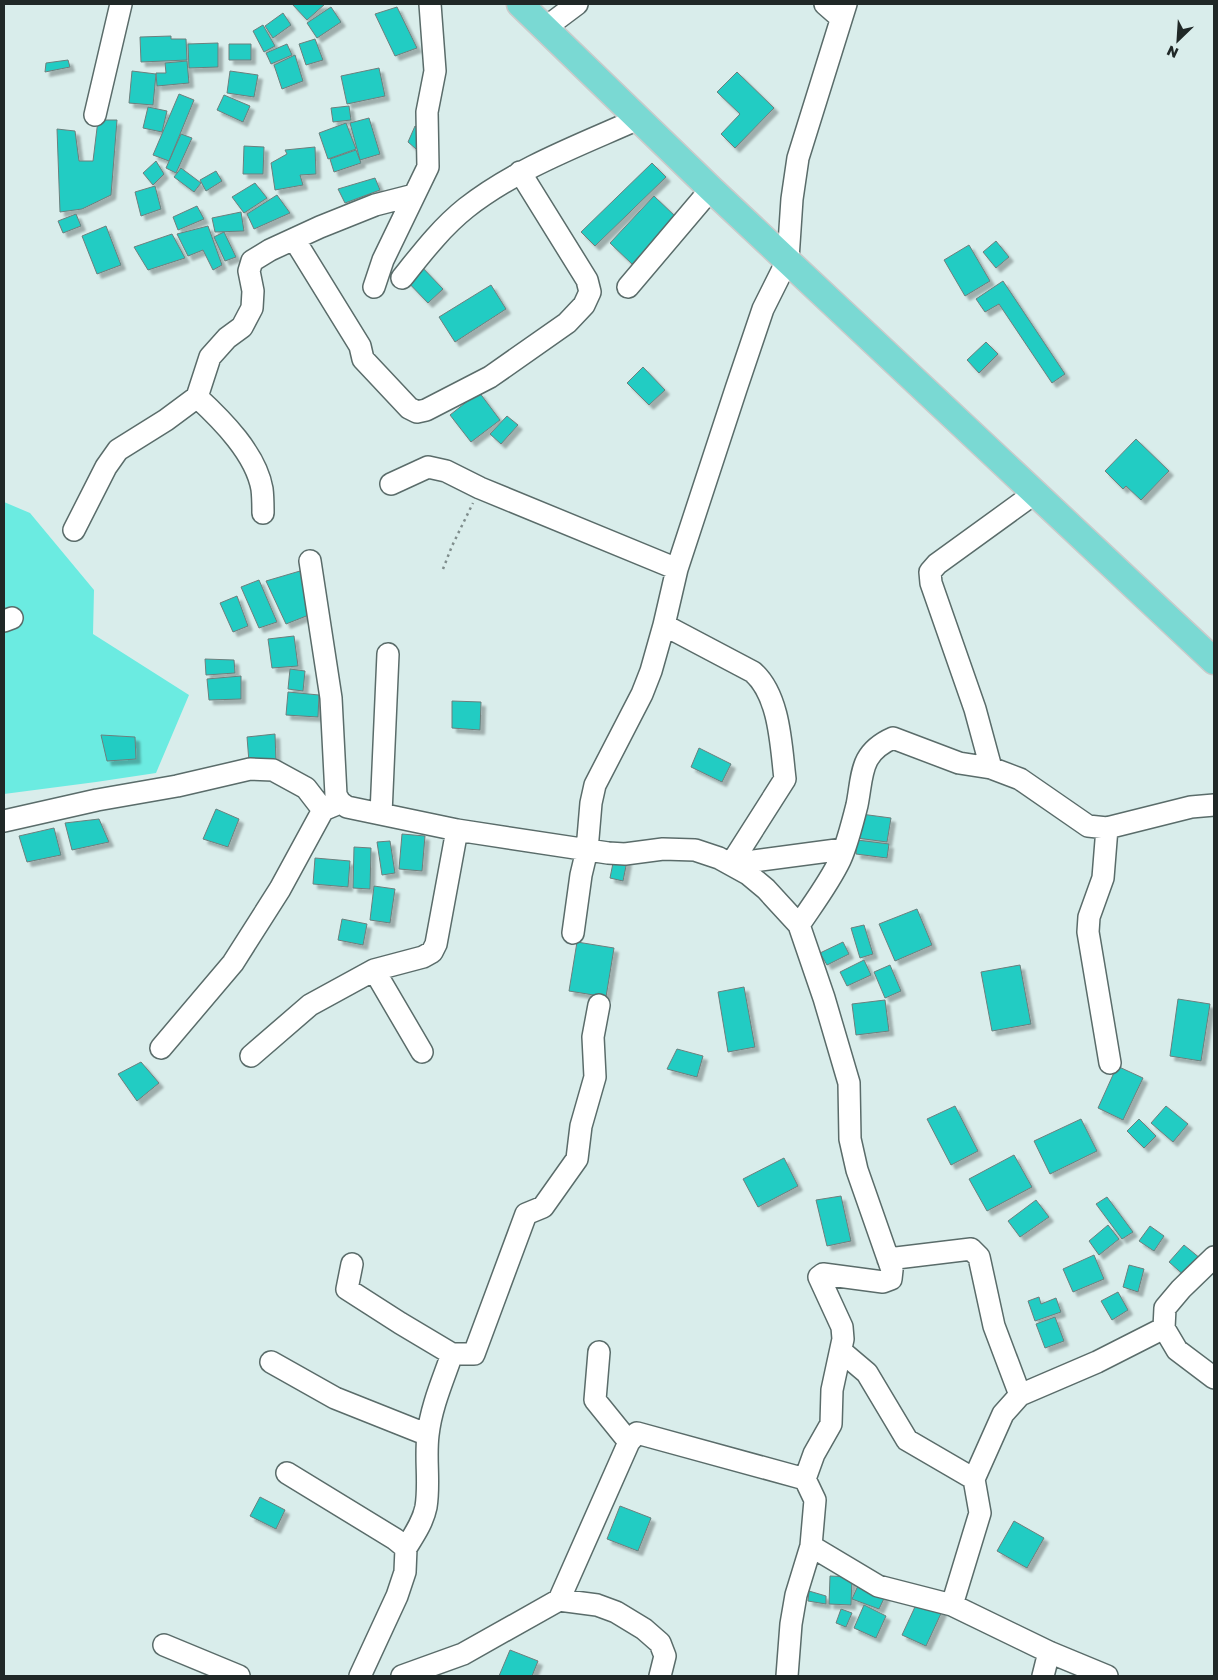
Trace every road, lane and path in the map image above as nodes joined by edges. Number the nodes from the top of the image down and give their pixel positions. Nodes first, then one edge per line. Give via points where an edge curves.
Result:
1 (121, 4) edge
2 (430, 4) edge
3 (520, 4) edge
4 (577, 4) edge
5 (825, 4) edge
6 (844, 11) edge
7 (545, 28) junction
8 (95, 115) dead end
9 (638, 119) junction
10 (520, 172) junction
11 (711, 189) junction
12 (414, 195) junction
13 (294, 239) junction
14 (788, 259) junction
15 (402, 278) dead end
16 (374, 287) dead end
17 (628, 287) dead end
18 (197, 397) junction
19 (391, 484) dead end
20 (480, 488) junction
21 (1035, 493) junction
22 (263, 513) dead end
23 (74, 530) dead end
24 (310, 561) dead end
25 (443, 569) dead end
26 (677, 569) junction
27 (664, 625) junction
28 (388, 654) dead end
29 (1214, 661) edge
30 (991, 768) junction
31 (1214, 805) edge
32 (332, 806) junction
33 (381, 814) junction
34 (4, 821) edge
35 (1107, 828) junction
36 (457, 830) junction
37 (844, 849) junction
38 (587, 850) junction
39 (730, 864) junction
40 (799, 925) junction
41 (573, 933) dead end
42 (374, 970) junction
43 (599, 1005) dead end
44 (161, 1048) dead end
45 (422, 1052) dead end
46 (252, 1056) dead end
47 (1110, 1063) dead end
48 (1214, 1257) edge
49 (888, 1259) junction
50 (352, 1264) dead end
51 (1164, 1328) junction
52 (598, 1352) dead end
53 (840, 1352) junction
54 (452, 1354) junction
55 (271, 1362) dead end
56 (1214, 1378) edge
57 (1020, 1395) junction
58 (428, 1435) junction
59 (629, 1442) junction
60 (287, 1473) dead end
61 (805, 1479) junction
62 (974, 1479) junction
63 (811, 1546) junction
64 (406, 1548) junction
65 (559, 1600) junction
66 (952, 1605) junction
67 (164, 1645) dead end
68 (1049, 1652) junction
69 (413, 1675) edge
70 (239, 1676) edge
71 (360, 1676) edge
72 (660, 1676) edge
73 (787, 1676) edge
74 (1043, 1676) edge
75 (1107, 1676) edge

1 - 8 street
2 - 12 street via 435,71 427,112 428,168
3 - 7 main road
4 - 7 street
5 - 6 street
6 - 14 street via 798,158
7 - 9 main road
9 - 10 street
9 - 11 main road
10 - 13 street via 587,280 590,292 584,305 567,323 490,377 426,410 417,412 409,408 362,359 360,346
10 - 15 street via 449,223
11 - 14 main road
11 - 17 street
12 - 13 street via 375,205
12 - 16 street via 383,260
13 - 18 street via 252,261 249,271 252,308 242,328 227,338 210,357
14 - 21 main road
14 - 26 street via 763,309
18 - 22 street via 249,454 262,488
18 - 23 street via 118,450
19 - 20 street via 428,467 446,471
20 - 25 path
20 - 26 street
21 - 29 main road
21 - 30 street via 930,572
24 - 32 street via 331,698 336,795
26 - 27 street
27 - 38 street via 642,694 596,785
27 - 39 street via 753,672 761,679 776,713 785,779
28 - 33 street
30 - 35 street via 1020,779 1088,826
30 - 37 street via 959,763 893,738 866,760
31 - 35 street via 1191,807
32 - 33 street
32 - 34 street via 273,770 250,769
32 - 44 street via 234,963
33 - 36 street
35 - 47 street via 1103,878 1089,917 1088,932
36 - 38 street
36 - 42 street via 432,952
37 - 39 street
37 - 40 street via 832,876
38 - 39 street via 625,854 664,849 695,850
38 - 41 street
39 - 40 street via 766,888
40 - 49 street via 849,1083 850,1139 857,1170
42 - 45 street
42 - 46 street via 310,1005
43 - 54 street via 593,1037 595,1077 581,1126 577,1159 543,1206 526,1214 474,1354
48 - 51 street via 1166,1308
49 - 53 street via 891,1279 883,1282 824,1274 819,1277 842,1327
49 - 57 street via 970,1249 980,1257 994,1326
50 - 54 street via 348,1289
51 - 56 street via 1177,1350
51 - 57 street
52 - 59 street via 594,1400
53 - 61 street via 832,1390 831,1424 814,1454
53 - 62 street via 868,1373 907,1440
54 - 58 street
55 - 58 street via 335,1398
57 - 62 street via 1003,1414
58 - 64 street via 426,1507
59 - 61 street via 637,1433
59 - 65 street
60 - 64 street
61 - 63 street via 815,1500
62 - 66 street via 980,1513
63 - 66 street via 878,1586
63 - 73 street via 794,1604
64 - 71 street via 405,1572 397,1596
65 - 69 street via 463,1654
65 - 72 street via 596,1605 616,1612 644,1629 660,1643 665,1656
66 - 68 street
67 - 70 street
68 - 74 street
68 - 75 street

